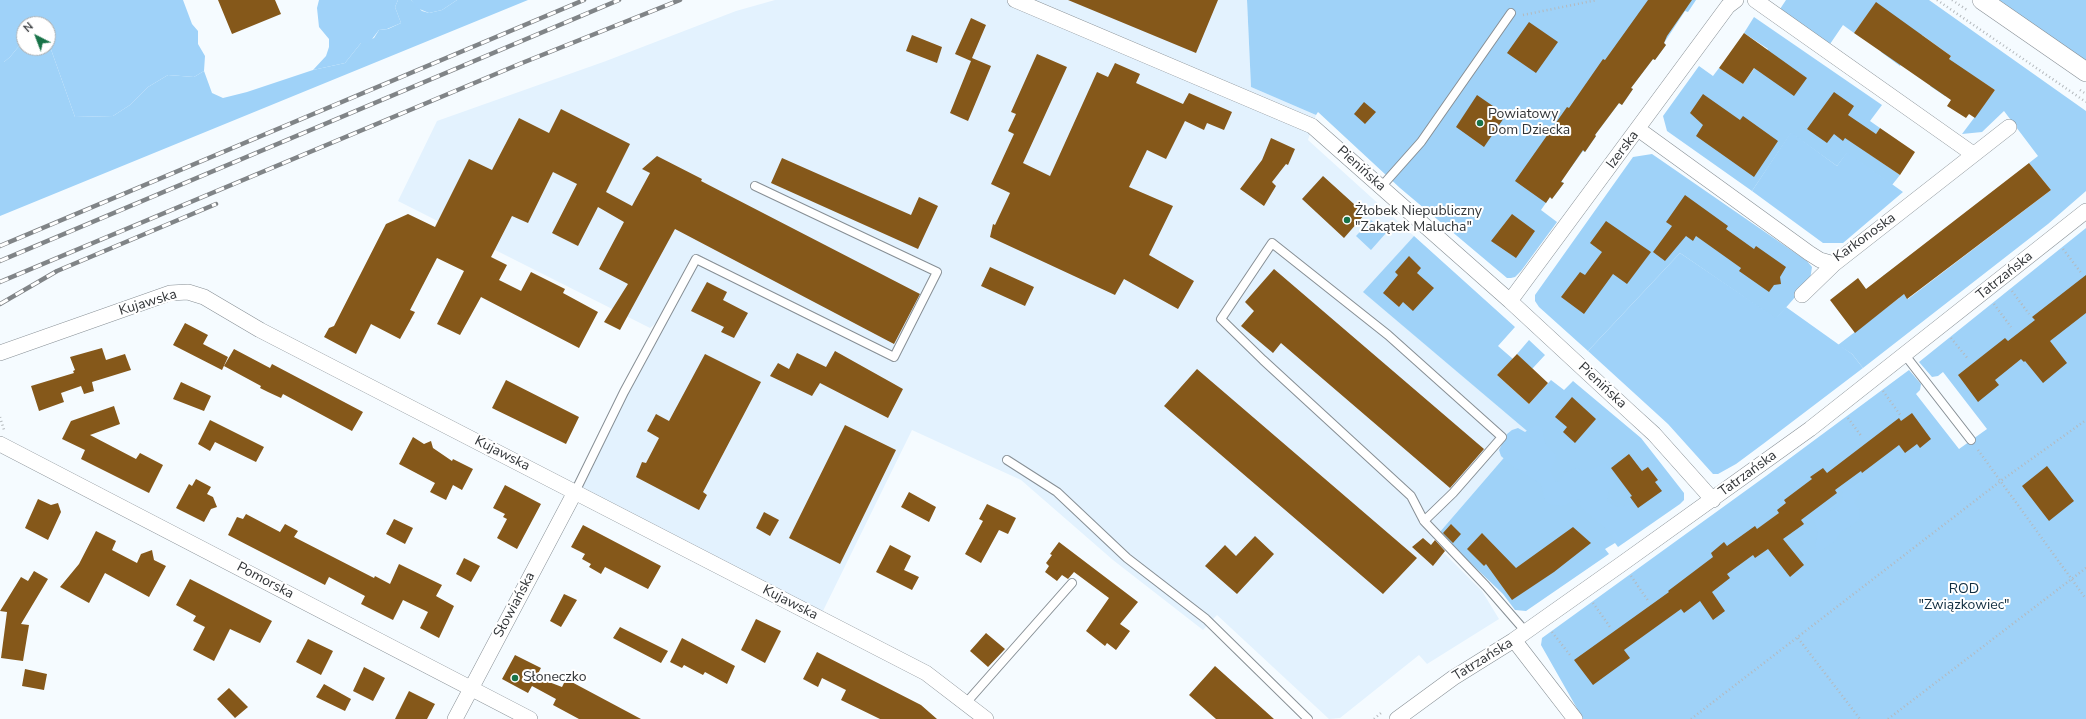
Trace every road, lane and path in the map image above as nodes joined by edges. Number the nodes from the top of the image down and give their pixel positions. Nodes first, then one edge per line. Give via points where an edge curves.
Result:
1 (1015, 0) edge
2 (1597, 0) edge
3 (1736, 0) edge
4 (1755, 0) edge
5 (1937, 0) edge
6 (1982, 0) edge
7 (1511, 13) joint
8 (2086, 72) edge
9 (2086, 102) edge
10 (2009, 127) dead end
11 (1638, 129) junction
12 (1973, 154) junction
13 (754, 186) dead end
14 (1381, 187) junction
15 (2086, 211) edge
16 (2060, 246) dead end
17 (1834, 264) junction
18 (2082, 274) dead end
19 (2009, 287) dead end
20 (1802, 295) dead end
21 (1991, 300) dead end
22 (1510, 301) junction
23 (2029, 314) dead end
24 (2011, 327) dead end
25 (1948, 334) dead end
26 (0, 353) edge
27 (1905, 355) junction
28 (1968, 359) dead end
29 (1880, 388) dead end
30 (1840, 406) junction
31 (1901, 416) dead end
32 (0, 417) edge
33 (2086, 420) edge
34 (0, 432) edge
35 (1862, 437) dead end
36 (1971, 440) joint
37 (0, 444) edge
38 (1008, 460) dead end
39 (2002, 480) junction
40 (575, 492) junction
41 (1713, 500) junction
42 (1424, 521) junction
43 (2086, 568) edge
44 (1628, 573) dead end
45 (2071, 579) junction
46 (1072, 583) dead end
47 (2086, 599) edge
48 (1590, 600) dead end
49 (1649, 602) dead end
50 (1610, 627) dead end
51 (1549, 628) dead end
52 (1520, 636) junction
53 (1798, 638) junction
54 (1570, 655) dead end
55 (470, 689) junction
56 (966, 703) junction
57 (455, 719) edge
58 (530, 719) edge
59 (986, 719) edge
60 (1308, 719) edge
61 (1397, 719) edge
62 (1575, 719) edge
63 (1691, 719) edge
64 (1860, 719) edge
65 (1888, 719) edge

1 - 14 street, Pienińska via 1312,126
2 - 7 path via 1523,15
3 - 11 street, Izerska via 1728,6
4 - 12 street
5 - 9 path
6 - 8 street
7 - 14 lane via 1421,142
10 - 12 street, Karkonoska
11 - 17 street, Karkonoska via 1809,253
11 - 22 street, Izerska
12 - 17 street, Karkonoska
13 - 40 lane via 937,272 894,357 696,259 624,392
14 - 22 street, Pienińska
15 - 27 street, Tatrzańska
16 - 18 path
17 - 20 street
19 - 23 path
21 - 24 path
22 - 41 street, Pienińska via 1654,434
25 - 28 path
26 - 40 street, Kujawska via 170,293 188,292 204,297 260,330
27 - 30 street, Tatrzańska
27 - 36 lane
29 - 31 path
30 - 35 path
30 - 41 street, Tatrzańska
32 - 34 path via 6,435
33 - 39 path
36 - 39 path
37 - 55 street, Pomorska
38 - 60 lane via 1057,492 1127,558 1206,619
39 - 45 path
39 - 53 path
40 - 55 street, Słowiańska
40 - 56 street, Kujawska via 926,673
41 - 52 street, Tatrzańska
42 - 42 lane via 1411,496 1221,319 1272,242 1388,335 1502,437
42 - 52 lane via 1486,586
43 - 45 path
44 - 49 path
45 - 47 path
45 - 65 path
46 - 56 lane
48 - 50 path
51 - 54 path
52 - 61 street, Tatrzańska via 1453,678
52 - 62 street
53 - 63 path
53 - 64 path
55 - 57 street, Słowiańska
55 - 58 street, Pomorska
56 - 59 street, Kujawska

